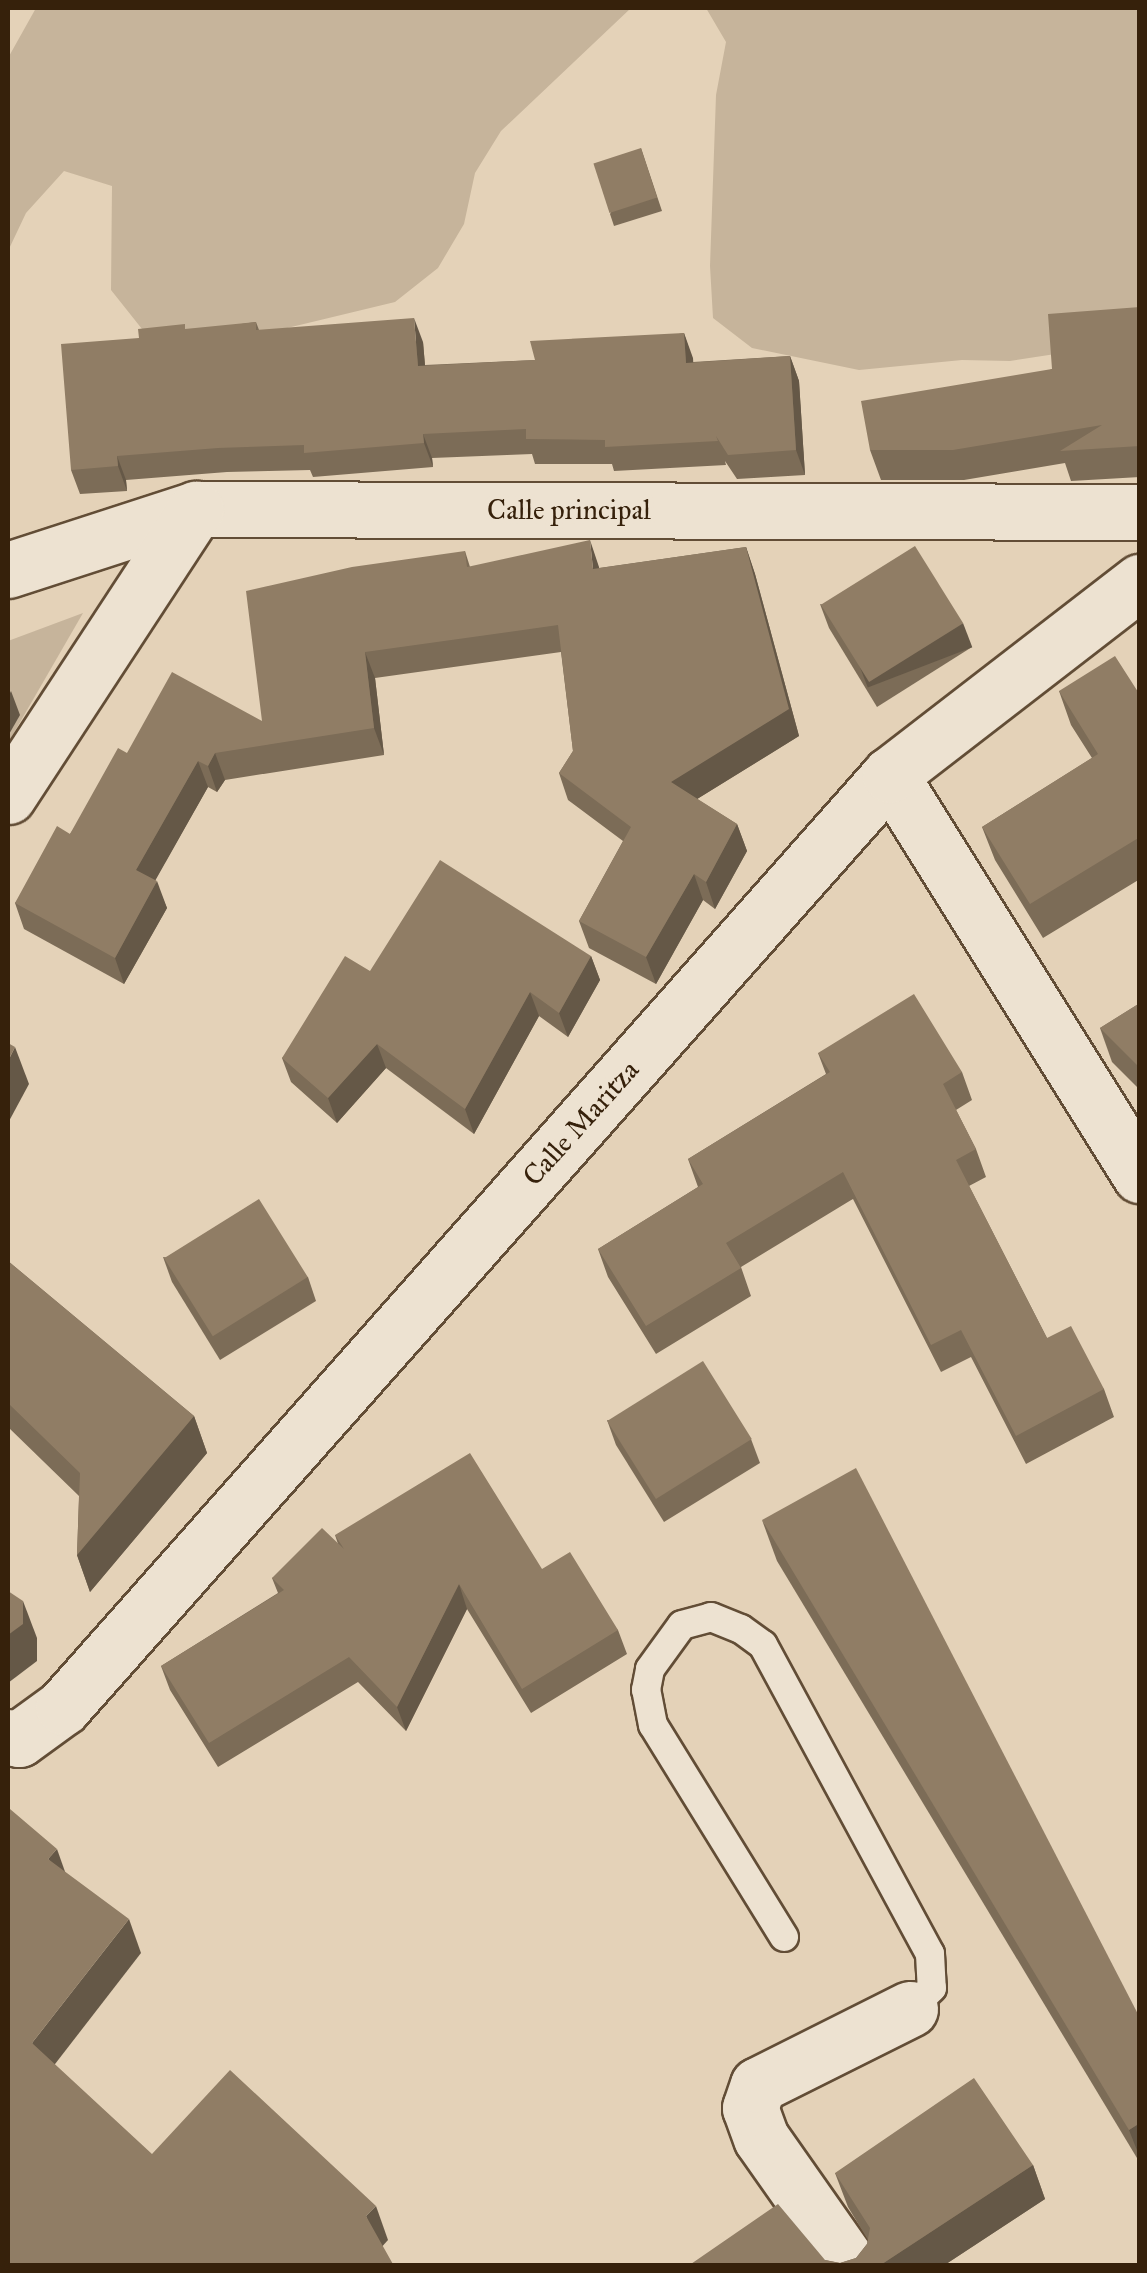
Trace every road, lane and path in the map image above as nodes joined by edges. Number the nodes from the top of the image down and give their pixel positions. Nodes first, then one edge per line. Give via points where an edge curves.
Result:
1 (196, 509) junction
2 (1140, 512) edge
3 (8, 570) edge
4 (1140, 582) edge
5 (890, 775) junction
6 (8, 796) edge
7 (1140, 1175) edge
8 (8, 1736) edge
9 (784, 1937) dead end
10 (910, 2008) joint
11 (851, 2266) edge

1 - 2 street, Calle principal
1 - 3 street, Calle principal
1 - 6 street
4 - 5 street, Calle Maritza
5 - 7 street
5 - 8 street, Calle Maritza via 64,1707 19,1739
9 - 10 lane via 653,1725 646,1690 650,1669 682,1625 710,1617 763,1645 930,1954 932,1988
10 - 11 street via 758,2085 750,2108 761,2138

